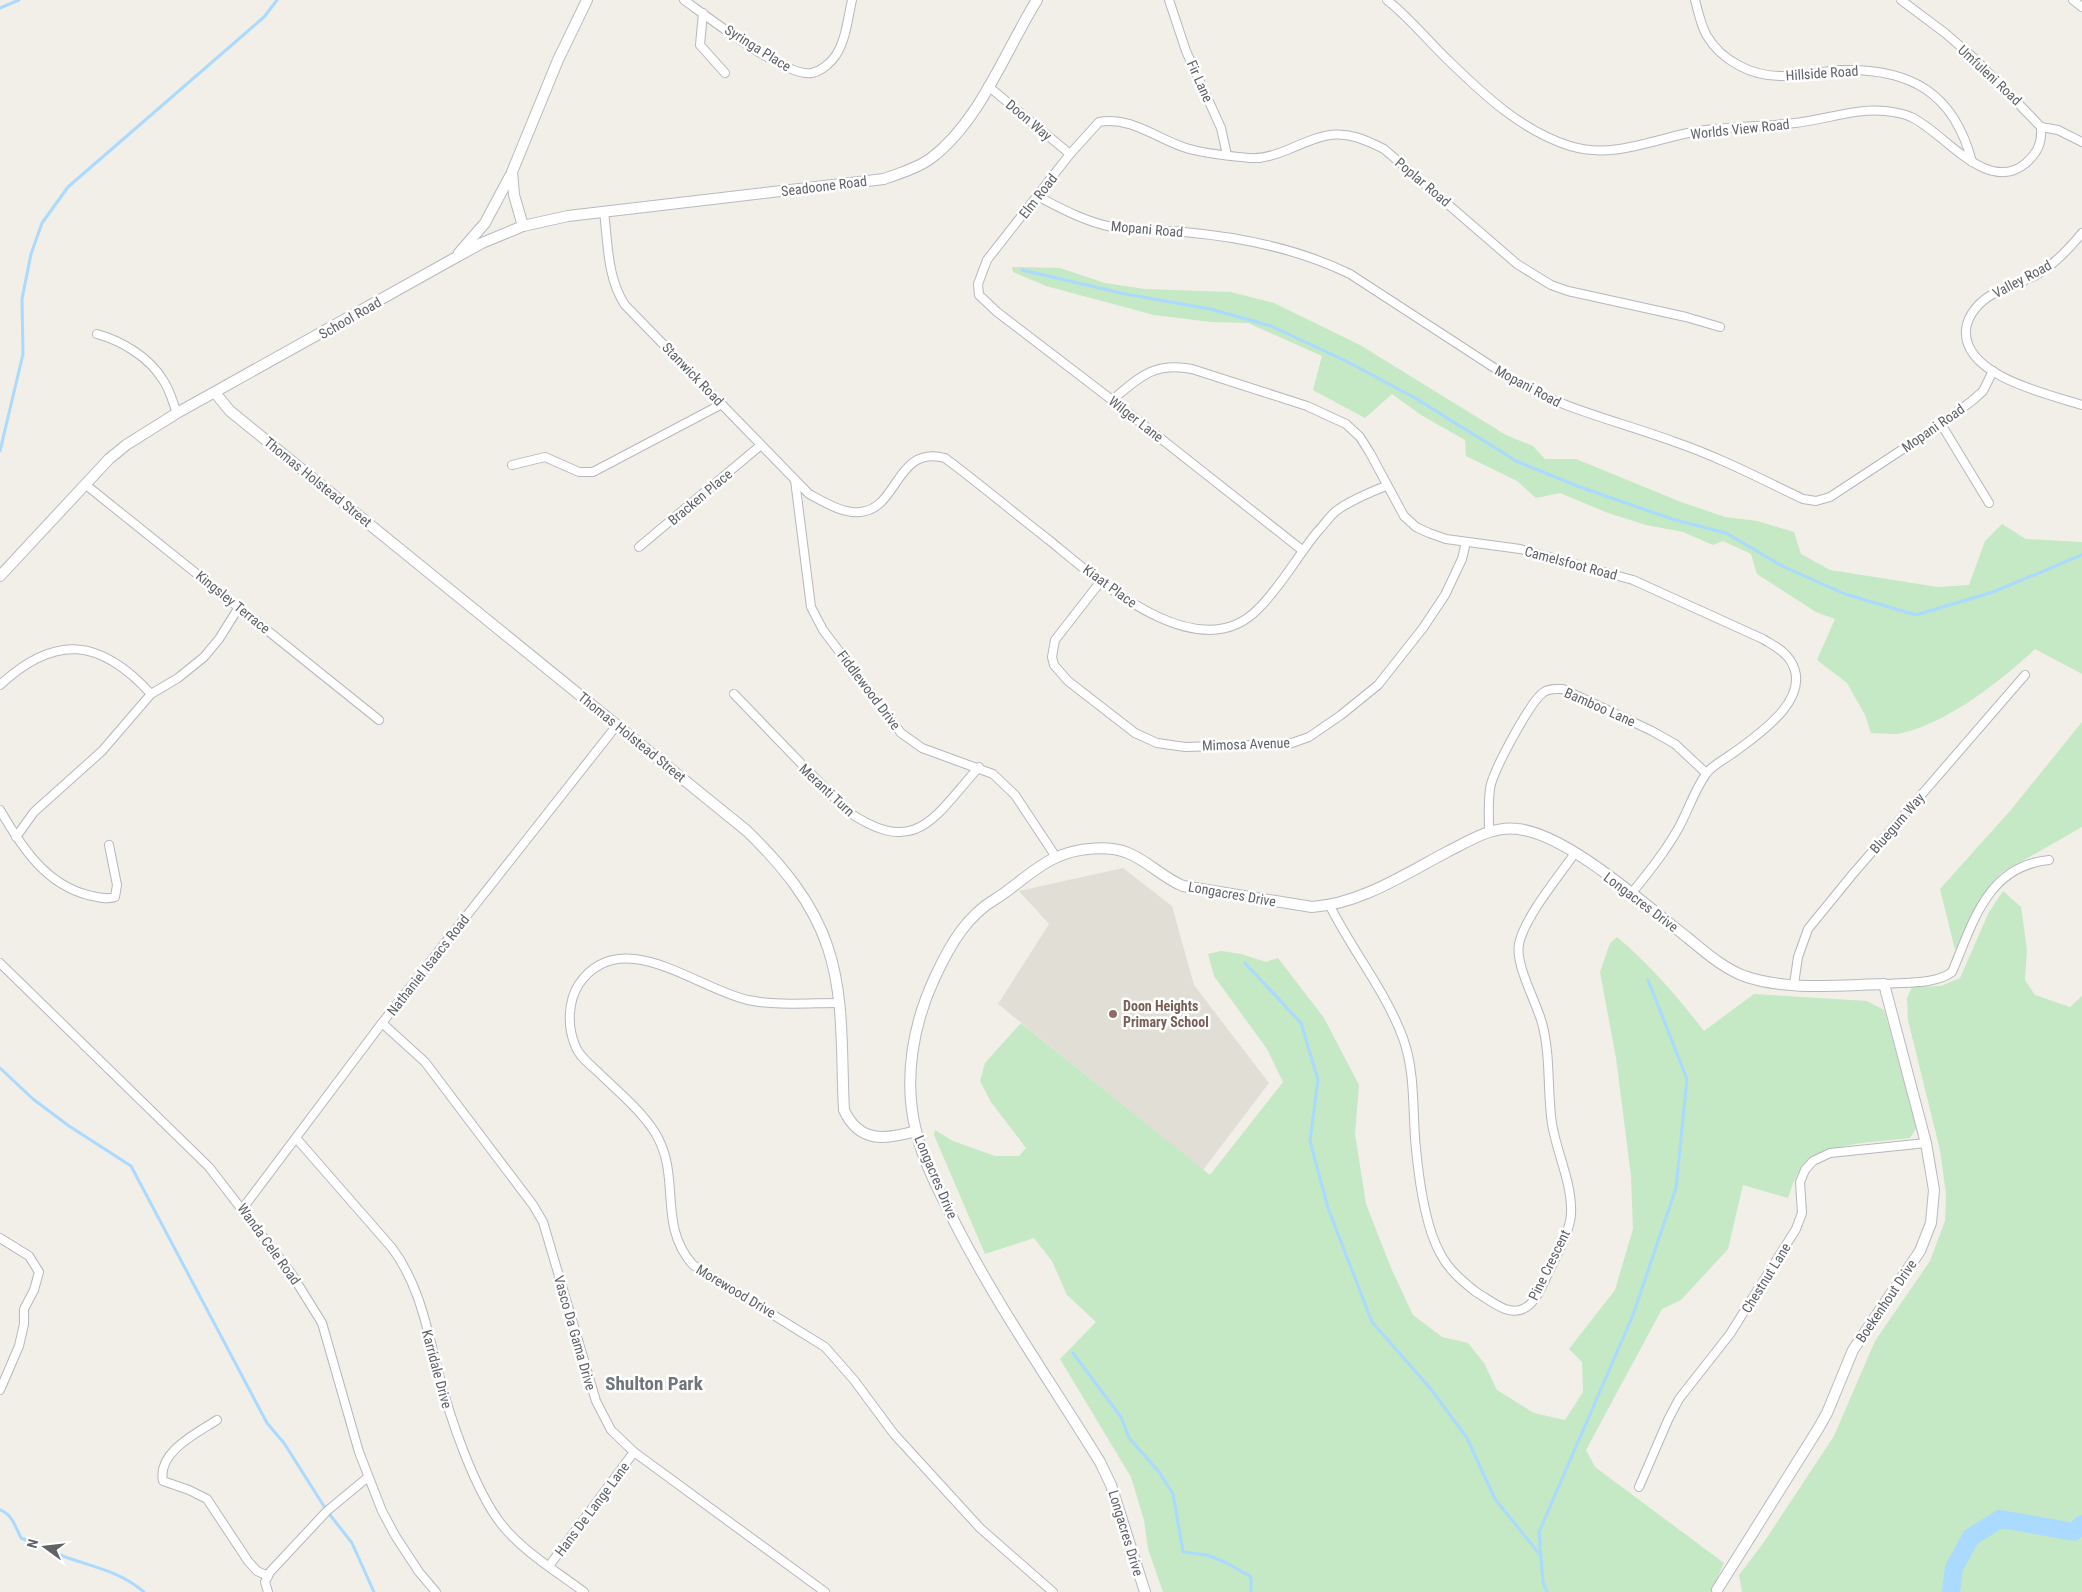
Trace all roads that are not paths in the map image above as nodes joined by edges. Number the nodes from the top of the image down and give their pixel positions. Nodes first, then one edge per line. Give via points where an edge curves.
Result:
1 (586, 0) edge
2 (684, 0) edge
3 (852, 0) edge
4 (1037, 0) edge
5 (1387, 0) edge
6 (1696, 0) edge
7 (1901, 0) edge
8 (2073, 0) edge
9 (1169, 4) edge
10 (2082, 7) edge
11 (703, 13) junction
12 (724, 74) dead end
13 (988, 86) junction
14 (1110, 120) joint
15 (2041, 127) junction
16 (2082, 142) edge
17 (1070, 154) junction
18 (1227, 155) junction
19 (1972, 162) junction
20 (512, 172) junction
21 (1038, 197) junction
22 (604, 212) junction
23 (523, 226) junction
24 (2082, 233) edge
25 (454, 259) junction
26 (978, 284) joint
27 (1720, 327) dead end
28 (96, 334) dead end
29 (1993, 372) junction
30 (216, 394) junction
31 (1112, 400) junction
32 (722, 404) junction
33 (2082, 405) edge
34 (178, 413) junction
35 (1941, 424) junction
36 (761, 445) junction
37 (512, 465) dead end
38 (795, 480) junction
39 (86, 485) junction
40 (1386, 486) junction
41 (1989, 503) dead end
42 (833, 506) joint
43 (1466, 542) junction
44 (639, 548) dead end
45 (1302, 550) junction
46 (0, 576) edge
47 (1101, 581) junction
48 (239, 607) junction
49 (2025, 675) dead end
50 (0, 685) edge
51 (151, 694) junction
52 (734, 694) dead end
53 (379, 720) dead end
54 (617, 725) junction
55 (980, 767) junction
56 (1706, 773) junction
57 (0, 810) edge
58 (1489, 832) junction
59 (16, 837) junction
60 (109, 845) dead end
61 (1575, 853) junction
62 (1056, 857) junction
63 (2049, 860) dead end
64 (1631, 894) junction
65 (1330, 906) junction
66 (0, 963) edge
67 (1794, 984) junction
68 (1884, 984) junction
69 (838, 1003) junction
70 (382, 1023) junction
71 (916, 1131) junction
72 (296, 1138) junction
73 (1926, 1143) junction
74 (243, 1208) junction
75 (0, 1238) edge
76 (0, 1390) edge
77 (217, 1420) dead end
78 (634, 1452) junction
79 (368, 1477) junction
80 (1639, 1487) dead end
81 (549, 1566) junction
82 (268, 1576) junction
83 (1717, 1590) dead end
84 (268, 1592) edge
85 (436, 1592) edge
86 (584, 1592) edge
87 (825, 1592) edge
88 (1053, 1592) edge
89 (1145, 1592) edge

1 - 20 street
2 - 11 street, Syringa Place
3 - 11 street, Syringa Place via 837,54 826,66 812,73 780,65
4 - 13 street, Seadoone Road
5 - 19 street, Worlds View Road via 1513,118 1570,146 1588,150 1625,150 1694,132 1796,123 1878,110 1913,117
6 - 19 street, Hillside Road via 1707,36 1737,66 1780,76 1838,70 1882,72 1930,90 1958,122
7 - 15 street, Umfuleni Road via 1975,59
8 - 10 street
9 - 18 street, Fir Lane via 1220,128
11 - 12 street via 700,45
13 - 17 street, Doon Way
13 - 22 street, Seadoone Road via 966,122 930,159 884,179
14 - 17 street, Elm Road via 1100,122
14 - 18 street, Poplar Road via 1123,121 1187,148
15 - 16 street via 2058,130
15 - 19 street, Worlds View Road via 2042,142 2035,155 2020,167 1990,170
17 - 21 street, Elm Road
18 - 27 street, Poplar Road via 1265,158 1318,137 1359,136 1384,149 1517,264 1551,285
20 - 23 street via 514,195
20 - 25 street via 485,223
21 - 26 street, Elm Road via 987,260
21 - 35 street, Mopani Road via 1077,216 1113,227 1216,236 1330,264 1541,396 1682,444 1803,499 1816,501 1830,497
22 - 23 street, Seadoone Road
22 - 32 street, Stanwick Road via 616,292
23 - 25 street, School Road
24 - 29 street, Valley Road via 2054,263 2038,274 1992,294 1972,313 1966,328 1968,345 1974,357
25 - 30 street, School Road
26 - 31 street, Wilger Lane via 979,295 985,303
28 - 34 street via 118,340 144,359 163,380
29 - 33 street, Valley Road
29 - 35 street, Mopani Road via 1983,391
30 - 34 street, School Road
30 - 54 street, Thomas Holstead Street via 230,411
31 - 40 street, Camelsfoot Road via 1157,368 1192,369 1307,406 1346,424 1365,445
31 - 45 street, Wilger Lane
32 - 36 street, Stanwick Road
32 - 37 street via 594,472 579,472 545,458
34 - 39 street, School Road via 126,445
35 - 41 street
36 - 38 street, Stanwick Road
36 - 44 street, Bracken Place
38 - 42 street, Stanwick Road via 810,494
38 - 55 street, Fiddlewood Drive via 808,589 815,618 900,733 922,748
39 - 46 street, School Road
39 - 48 street, Kingsley Terrace
40 - 43 street, Camelsfoot Road via 1404,516 1416,526 1429,533
40 - 45 street, Kiaat Place via 1350,501 1333,513
42 - 47 street, Kiaat Place via 849,512 871,509 880,503 912,461 922,456 939,456
43 - 47 street, Mimosa Avenue via 1462,559 1445,595 1378,685 1309,737 1289,744 1185,746 1157,743 1135,733 1068,681 1054,666 1055,640
43 - 56 street, Camelsfoot Road via 1520,549 1633,580 1763,639 1789,658 1796,671 1796,687 1790,702 1752,738
45 - 47 street, Kiaat Place via 1260,608 1243,624 1225,628 1206,629 1159,618
48 - 51 street via 204,656 178,678
48 - 53 street, Kingsley Terrace
49 - 67 street, Bluegum Way via 1871,852 1808,930 1798,957
50 - 51 street via 26,663 49,652 77,648 126,669
51 - 59 street via 102,751 34,812
52 - 55 street, Meranti Turn via 847,811 882,831 912,832 928,821
54 - 69 street, Thomas Holstead Street via 747,830 788,876 806,901 828,948
54 - 70 street, Nathaniel Isaacs Road
55 - 62 street, Fiddlewood Drive via 998,777 1015,795
56 - 58 street, Bamboo Lane via 1674,744 1652,730 1563,689 1553,688 1543,692 1495,771 1490,789
56 - 64 street, Camelsfoot Road via 1668,846
57 - 59 street
58 - 61 street, Longacres Drive via 1507,828 1538,833
58 - 65 street, Longacres Drive via 1384,886
59 - 60 street via 30,857 52,877 83,894 102,898 115,897 117,892
61 - 64 street, Longacres Drive
61 - 65 street, Pine Crescent via 1529,920 1518,947 1520,962 1544,1029 1552,1126 1571,1211 1569,1225 1542,1288 1524,1310 1511,1311 1490,1301 1450,1269 1440,1253 1427,1214 1416,1148 1411,1071 1403,1039 1390,1006
62 - 65 street, Longacres Drive via 1080,851 1120,851 1183,886 1294,905
62 - 71 street, Longacres Drive via 991,901 967,922 940,968 924,1001 912,1050 912,1107
63 - 68 street, Longacres Drive via 2014,869 1997,883 1984,901 1952,972 1933,980
64 - 67 street, Longacres Drive via 1723,964 1757,979
66 - 74 street, Wanda Cele Road via 209,1167
67 - 68 street, Longacres Drive
68 - 73 street, Boekenhout Drive
69 - 71 street, Thomas Holstead Street via 844,1110 850,1124 871,1136
69 - 88 street, Morewood Drive via 747,1000 652,962 615,959 586,975 575,990 570,1008 570,1027 575,1046 643,1116 662,1146 668,1163 673,1226 684,1256 693,1265 825,1347 894,1434 980,1528
70 - 72 street, Nathaniel Isaacs Road
70 - 78 street, Vasco Da Gama Drive via 425,1062 543,1222 596,1401 611,1430
71 - 89 street, Longacres Drive via 939,1192 968,1249 1112,1485
72 - 74 street, Nathaniel Isaacs Road
72 - 81 street, Karridale Drive via 403,1263 415,1284 446,1406 489,1505 514,1538
73 - 80 street, Chestnut Lane via 1830,1154 1813,1161 1805,1170 1800,1182 1802,1213 1796,1229 1730,1334 1679,1399
73 - 83 street, Boekenhout Drive via 1934,1190 1931,1223 1923,1245 1853,1350 1823,1421
74 - 79 street, Wanda Cele Road via 322,1323
75 - 76 street via 29,1256 39,1272 24,1309 20,1346
77 - 82 street via 179,1445 163,1470 163,1481 207,1499 248,1561 257,1571
78 - 81 street, Hans De Lange Lane
78 - 87 street, Vasco Da Gama Drive
79 - 82 street via 327,1511
79 - 85 street, Wanda Cele Road via 396,1537
81 - 86 street, Karridale Drive
82 - 84 street via 265,1582

